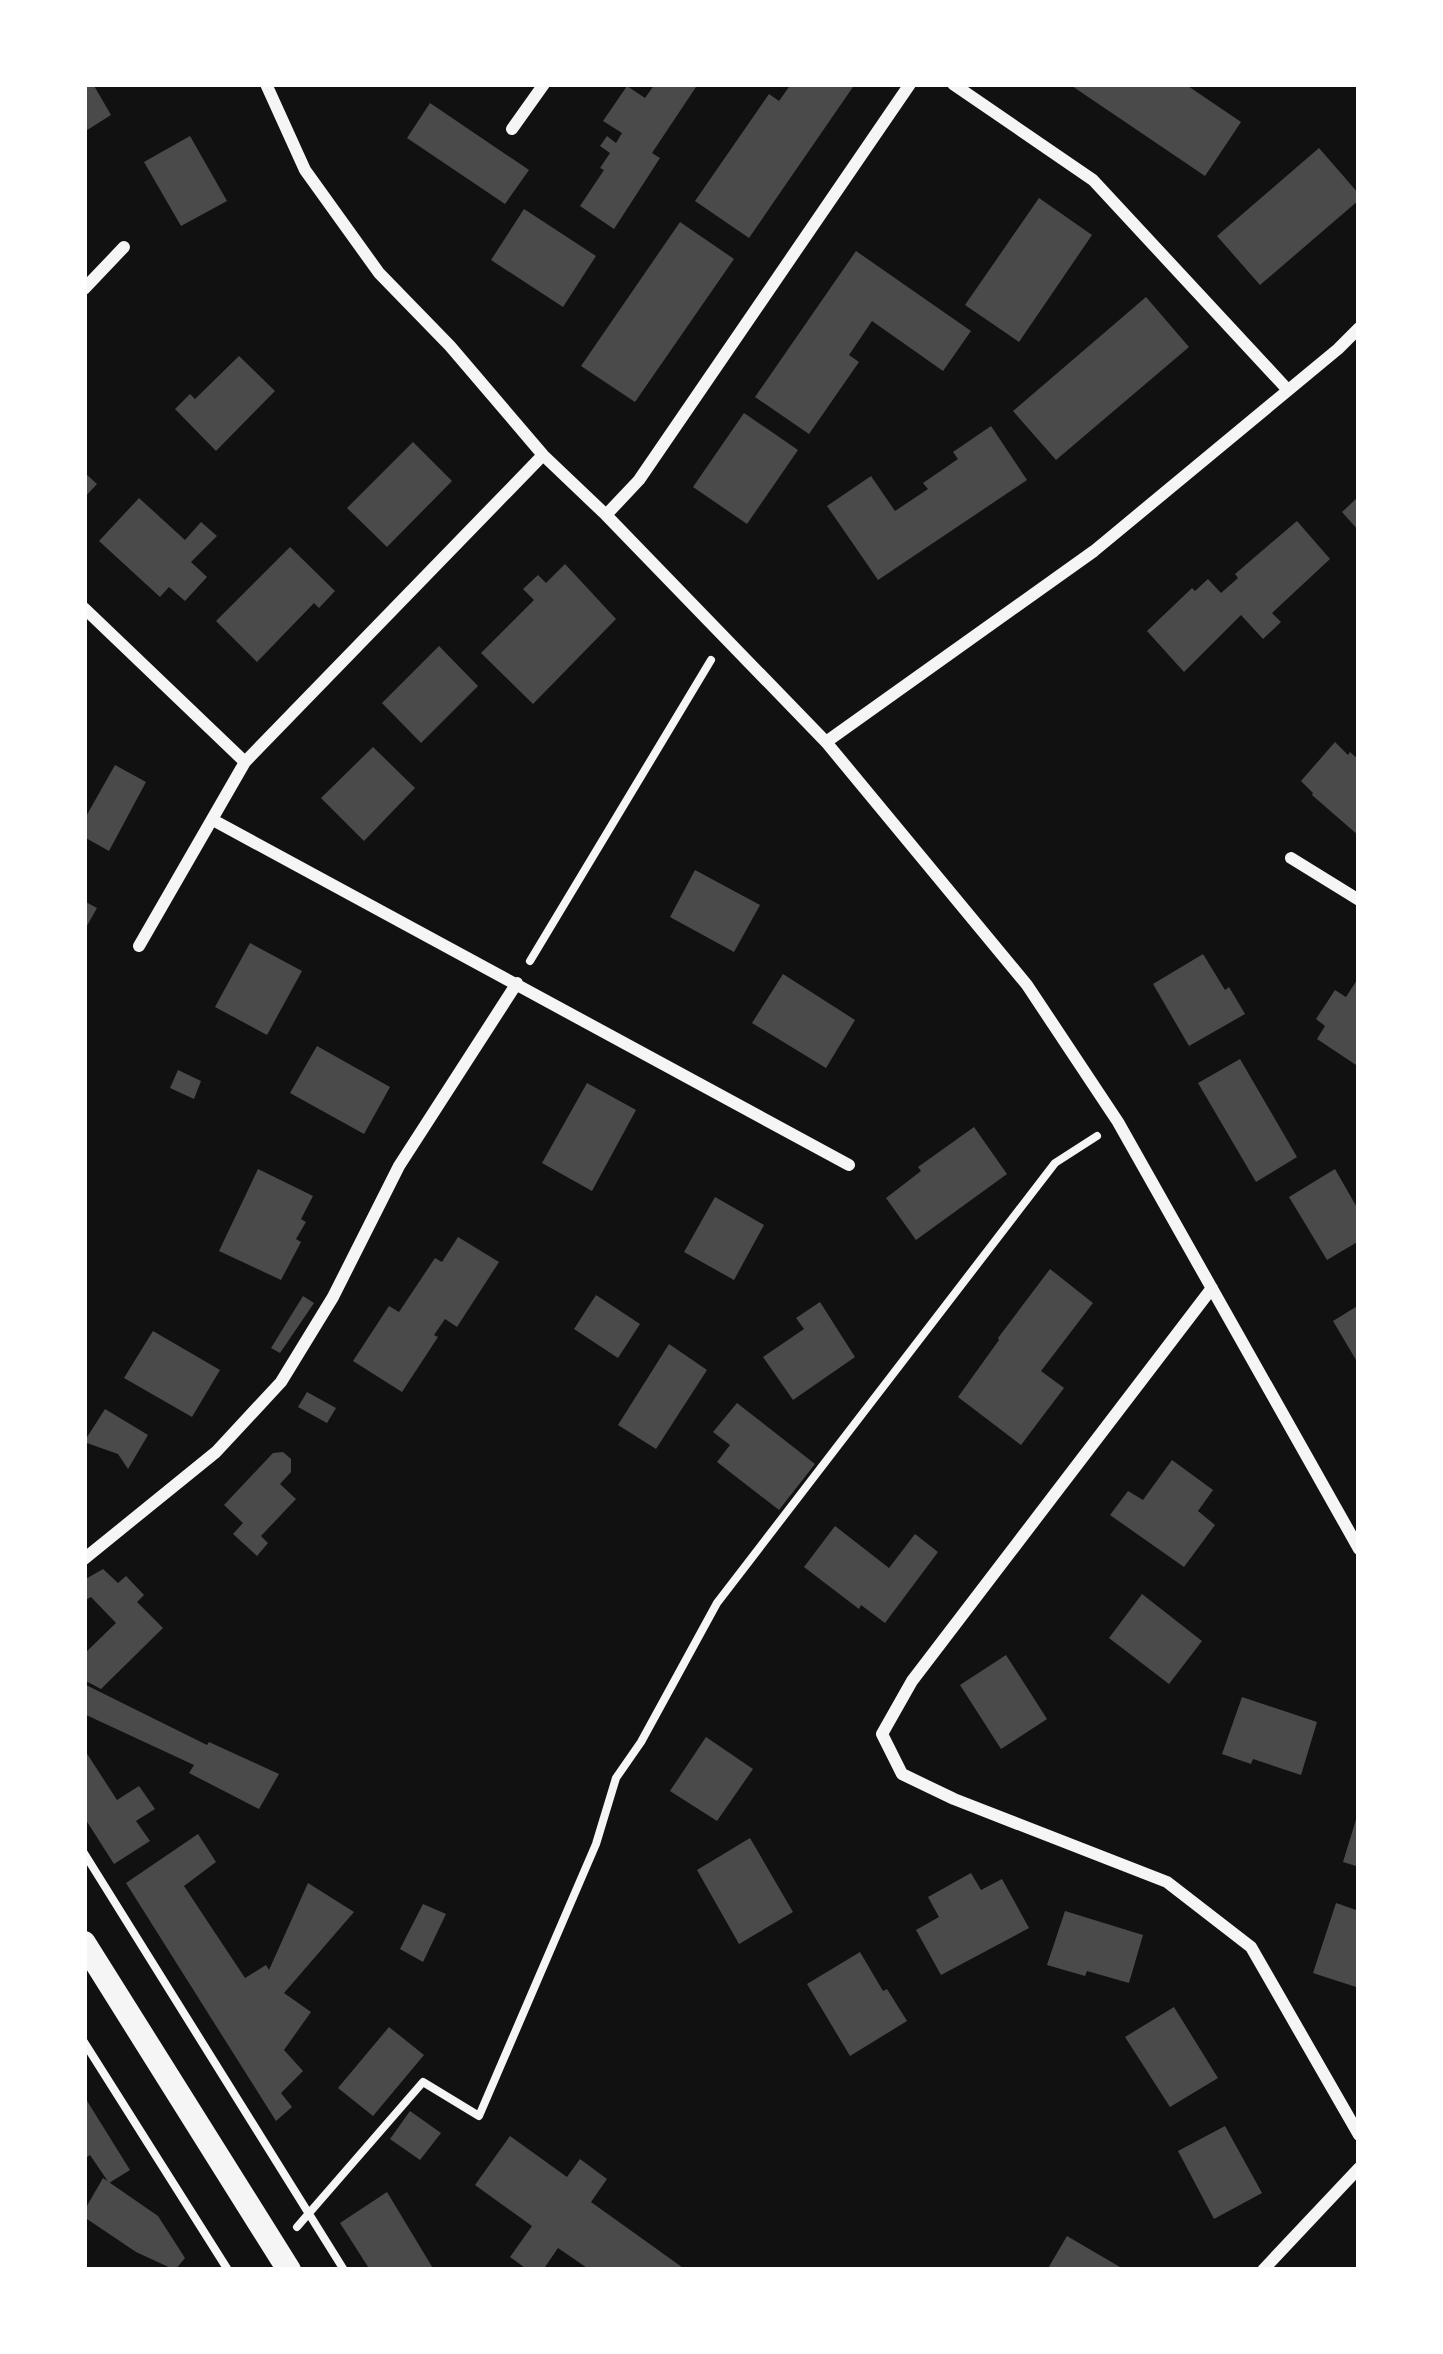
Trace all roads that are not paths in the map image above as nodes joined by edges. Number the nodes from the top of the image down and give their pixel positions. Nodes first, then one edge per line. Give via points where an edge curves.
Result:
1 (266, 84) edge
2 (544, 84) edge
3 (910, 84) edge
4 (952, 84) edge
5 (512, 129) dead end
6 (124, 247) dead end
7 (84, 290) edge
8 (1359, 328) edge
9 (1287, 389) junction
10 (543, 455) junction
11 (606, 515) junction
12 (84, 608) edge
13 (826, 742) junction
14 (245, 762) junction
15 (213, 820) junction
16 (1291, 858) dead end
17 (1359, 900) edge
18 (139, 946) dead end
19 (517, 983) junction
20 (850, 1165) dead end
21 (1212, 1288) junction
22 (1359, 1550) edge
23 (84, 1559) edge
24 (84, 1943) edge
25 (1359, 2135) edge
26 (1359, 2168) edge
27 (283, 2260) edge
28 (1263, 2270) edge

1 - 10 street via 304,170 379,273
2 - 5 street
3 - 11 street via 639,480
4 - 9 street via 1093,180
6 - 7 street
8 - 9 street
9 - 13 street via 1094,551
10 - 11 street
10 - 14 street
11 - 13 street
12 - 14 street
13 - 21 street via 1027,985 1118,1122
14 - 15 street
15 - 18 street
15 - 19 street
16 - 17 street
19 - 20 street
19 - 23 street via 399,1166 281,1382 216,1453
21 - 22 street
21 - 25 street via 912,1681 882,1734 902,1774 1167,1882 1252,1947
24 - 27 main road
26 - 28 street

